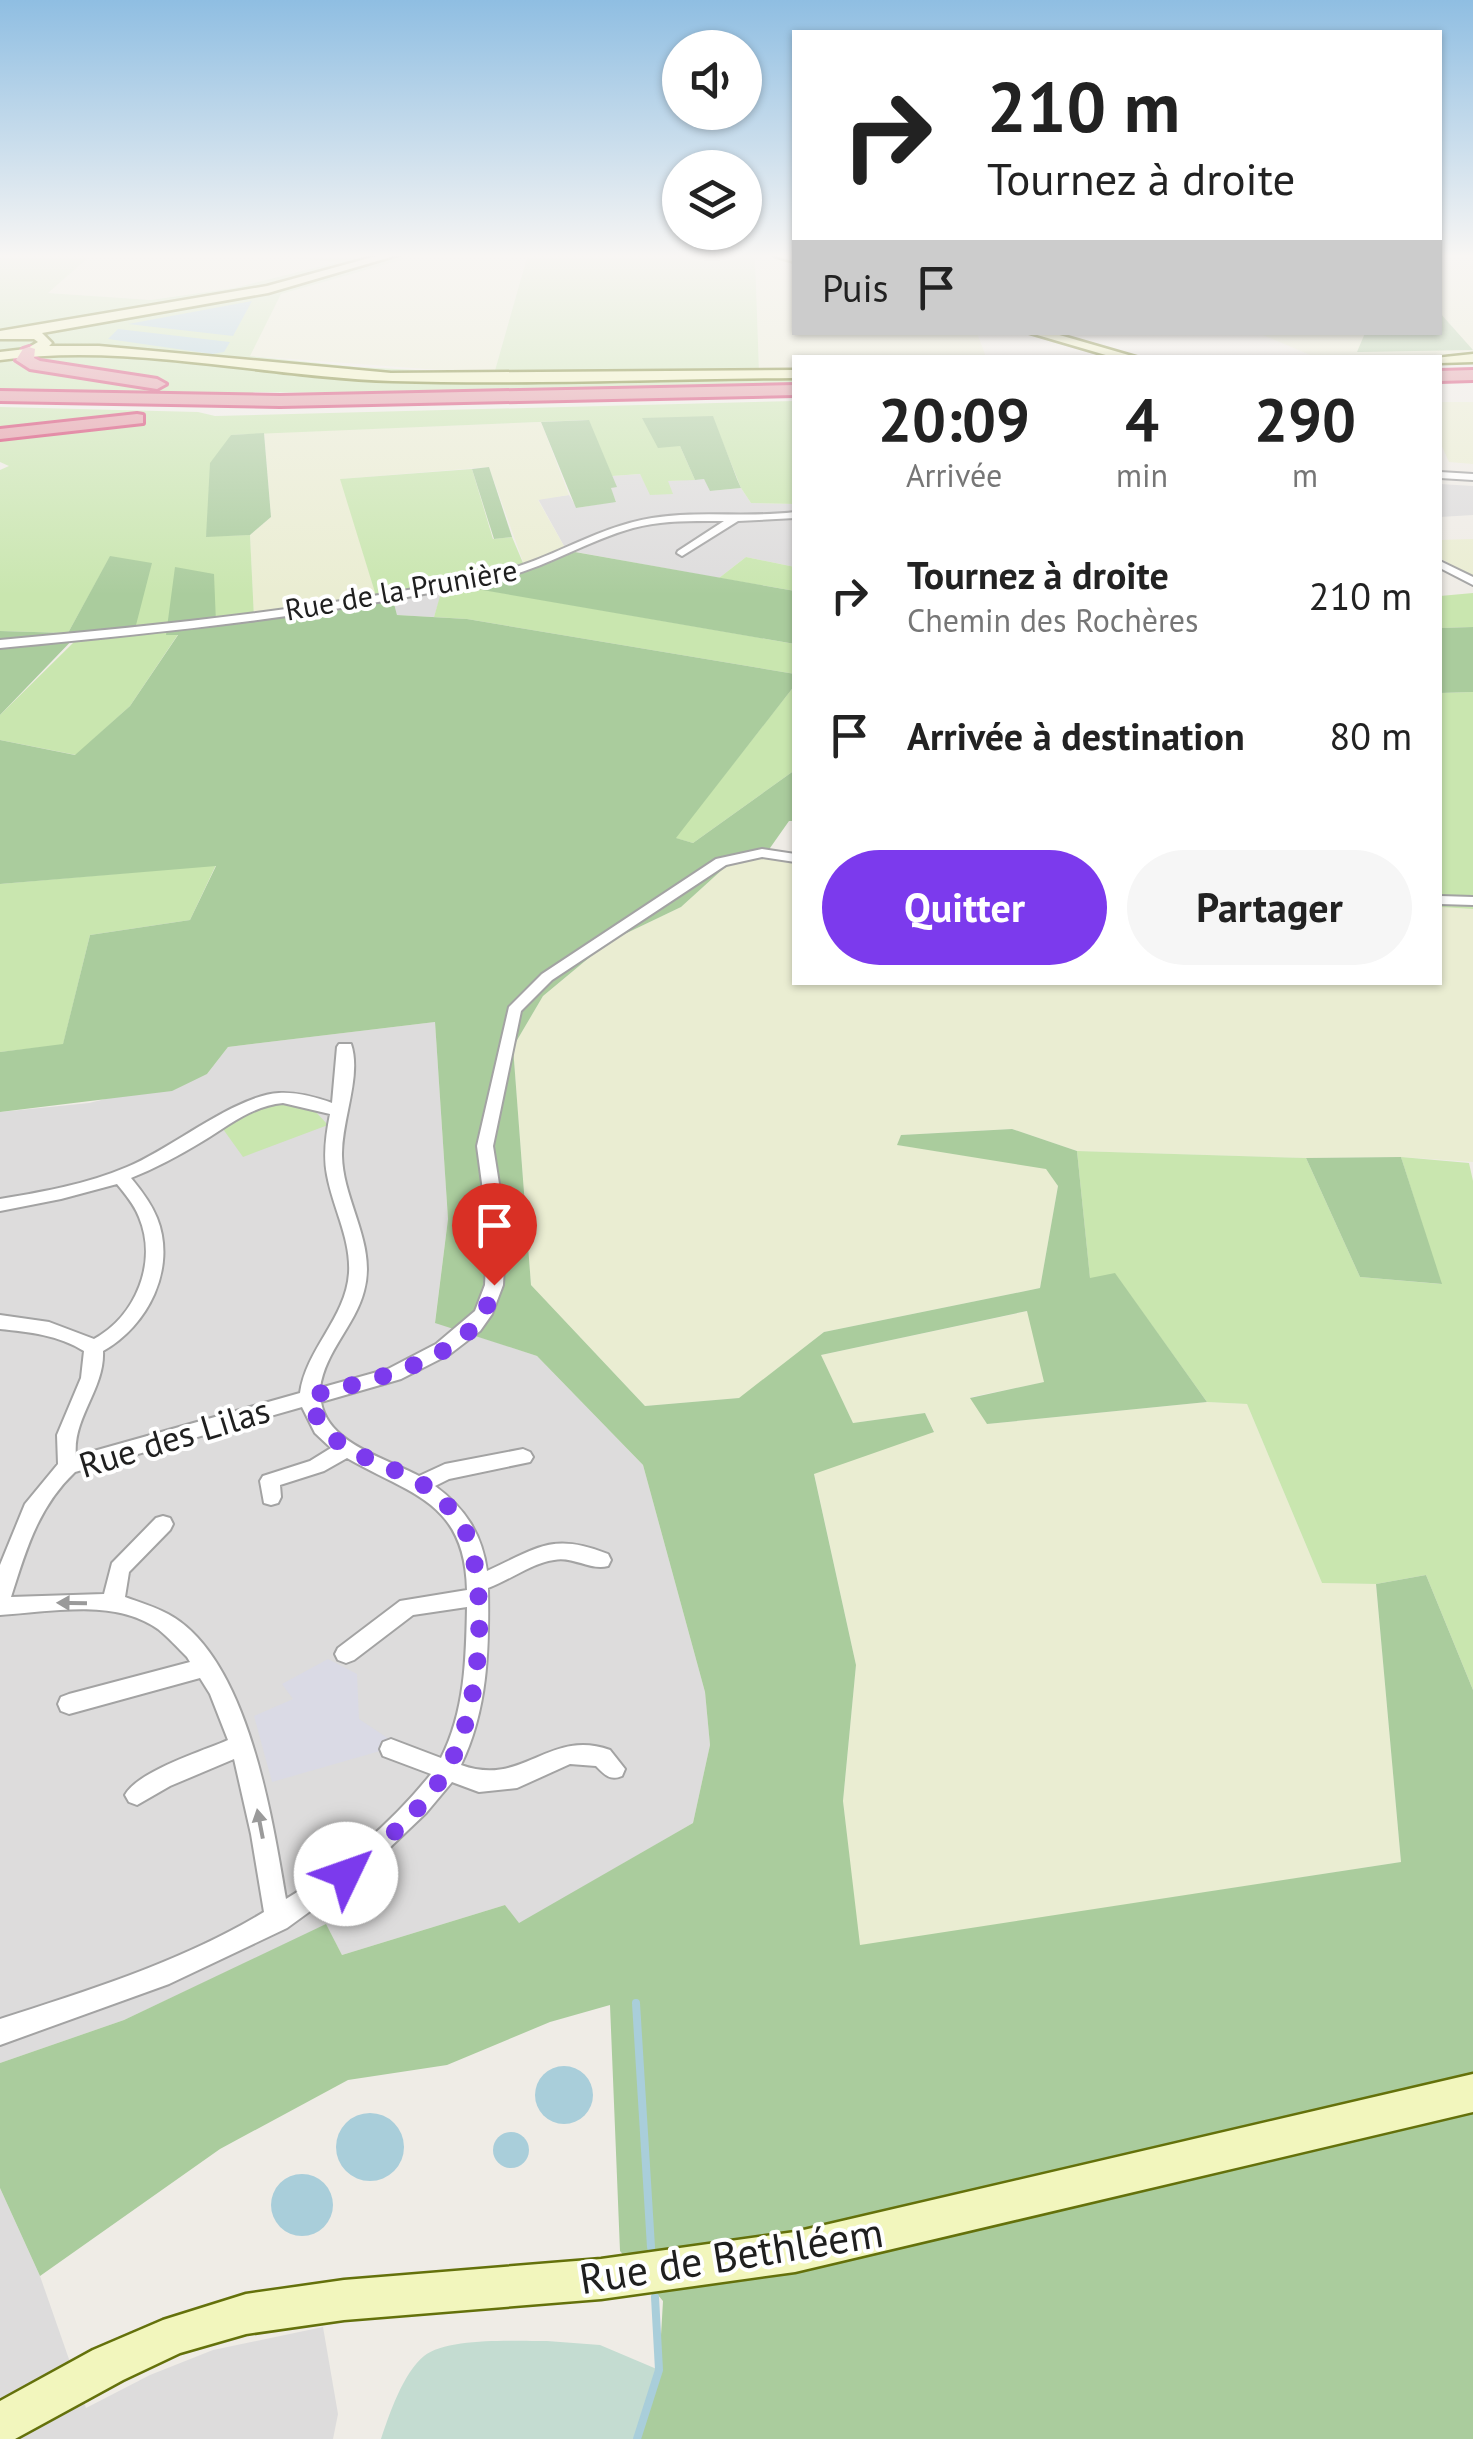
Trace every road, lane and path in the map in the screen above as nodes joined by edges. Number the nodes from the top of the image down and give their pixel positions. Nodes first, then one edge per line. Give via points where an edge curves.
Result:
1 (54, 368) edge
2 (291, 368) edge
3 (792, 374) edge
4 (1473, 378) edge
5 (1442, 379) edge
6 (792, 394) edge
7 (792, 394) edge
8 (0, 400) edge
9 (386, 400) junction
10 (306, 408) junction
11 (0, 434) edge
12 (1442, 475) edge
13 (1473, 478) edge
14 (792, 515) edge
15 (736, 518) junction
16 (682, 553) dead end
17 (1442, 565) edge
18 (1473, 582) edge
19 (0, 644) edge
20 (792, 858) edge
21 (1442, 900) edge
22 (1473, 901) edge
23 (344, 1046) dead end
24 (340, 1112) junction
25 (120, 1176) junction
26 (0, 1205) edge
27 (0, 1322) edge
28 (92, 1348) junction
29 (310, 1396) junction
30 (345, 1449) junction
31 (523, 1457) dead end
32 (68, 1466) junction
33 (421, 1484) junction
34 (271, 1497) dead end
35 (163, 1524) dead end
36 (601, 1560) dead end
37 (478, 1590) junction
38 (0, 1602) edge
39 (113, 1604) junction
40 (346, 1654) dead end
41 (206, 1667) junction
42 (69, 1704) dead end
43 (240, 1746) junction
44 (391, 1749) dead end
45 (448, 1768) junction
46 (614, 1769) dead end
47 (136, 1794) dead end
48 (278, 1920) junction
49 (0, 2032) edge
50 (1473, 2093) edge
51 (0, 2424) edge

1 - 9 highway via 200,390
2 - 3 street via 390,377
4 - 5 highway
6 - 9 highway
7 - 10 highway
8 - 9 highway
8 - 10 highway
10 - 11 highway
12 - 13 street
14 - 15 street, Rue de la Prunière
15 - 16 street
15 - 19 street, Rue de la Prunière via 650,521 536,564 474,579 191,626
17 - 18 street
20 - 29 street, Rue des Lilas via 762,853 722,862 528,994 510,1019 485,1146 497,1228 494,1285 483,1314 420,1362
21 - 22 street
23 - 24 street
24 - 25 street via 293,1097 252,1103
24 - 29 street via 334,1170 358,1266 348,1309 314,1374
25 - 26 street
25 - 28 street via 150,1221 152,1274 121,1332
27 - 28 street via 36,1326
28 - 32 street via 96,1362 62,1450
29 - 30 street via 318,1422
29 - 32 street, Rue des Lilas
30 - 33 street
30 - 34 street via 318,1466 270,1480
31 - 33 street via 445,1472
32 - 38 street, Rue des Lilas via 46,1484 25,1521
33 - 37 street via 468,1534
35 - 39 street via 119,1569
36 - 37 street via 558,1548
37 - 40 street via 408,1607
37 - 45 street via 471,1703
39 -> 38 street
39 - 41 street via 166,1626
41 - 42 street
41 - 43 street via 222,1691
43 - 47 street
48 -> 43 street
44 - 45 street
45 - 46 street via 478,1782 498,1781 581,1754 602,1757
45 - 48 street via 370,1854
48 - 49 street via 145,1984
50 - 51 street, Rue de Bethléem via 795,2252 601,2279 246,2314 160,2342

